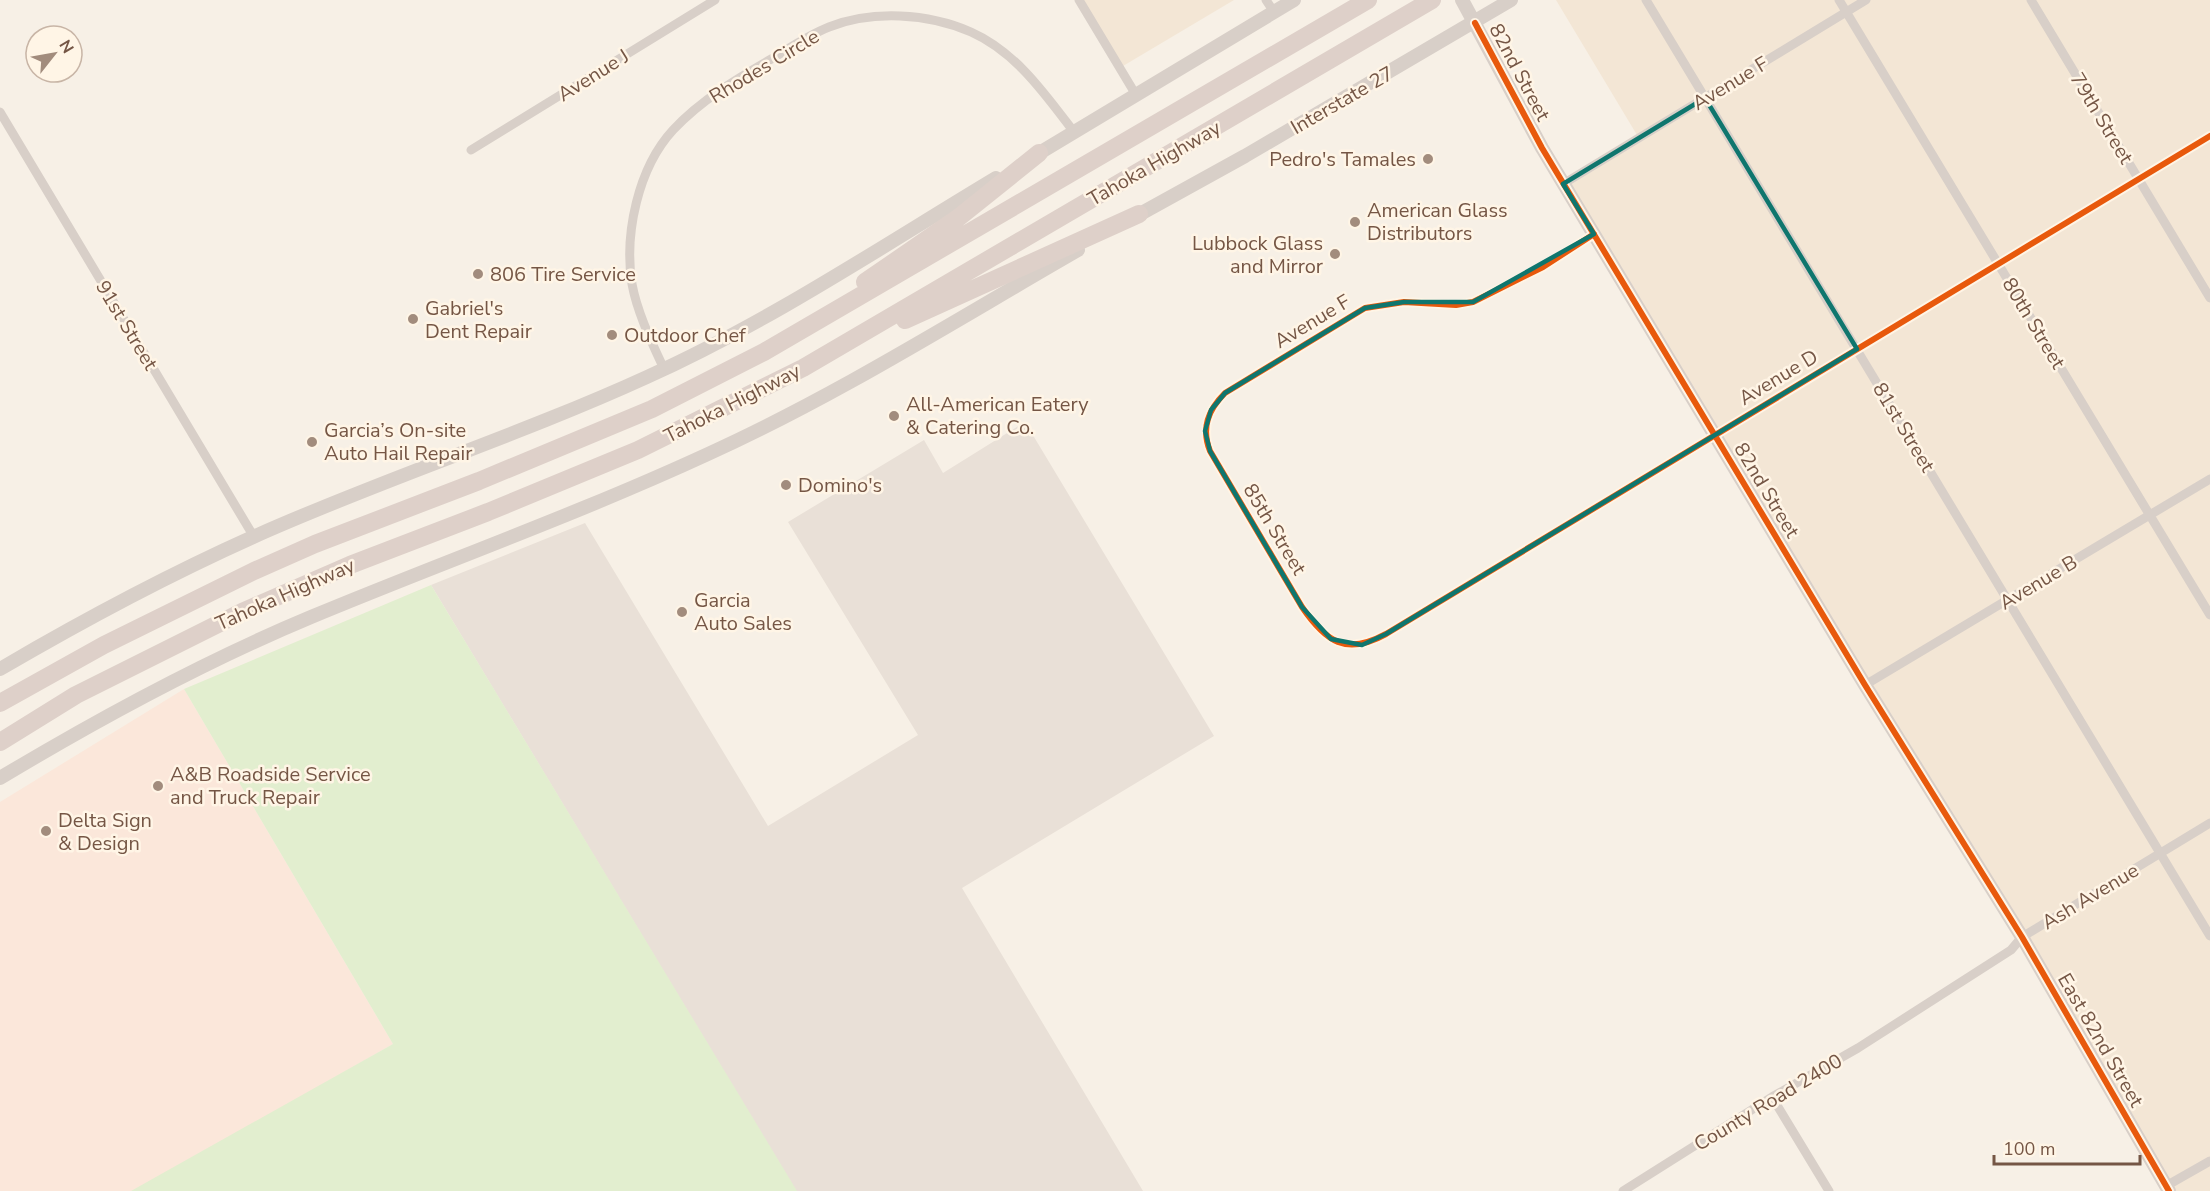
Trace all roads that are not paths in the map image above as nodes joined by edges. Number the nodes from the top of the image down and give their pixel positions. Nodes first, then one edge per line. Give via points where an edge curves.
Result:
1 (715, 0) edge
2 (1079, 0) edge
3 (1266, 0) edge
4 (1294, 0) edge
5 (1368, 0) edge
6 (1462, 0) edge
7 (1511, 0) edge
8 (1646, 0) edge
9 (1839, 0) edge
10 (1866, 0) edge
11 (2031, 0) edge
12 (1426, 4) edge
13 (1274, 12) junction
14 (1846, 12) junction
15 (1475, 23) junction
16 (1136, 94) junction
17 (1705, 98) junction
18 (0, 112) edge
19 (1074, 132) junction
20 (2210, 136) edge
21 (471, 150) dead end
22 (1040, 153) junction
23 (2139, 180) junction
24 (1563, 184) junction
25 (1139, 214) junction
26 (1594, 234) junction
27 (1998, 263) junction
28 (2210, 298) edge
29 (798, 333) junction
30 (1857, 349) junction
31 (819, 359) junction
32 (664, 369) junction
33 (1219, 399) joint
34 (1714, 435) junction
35 (2210, 479) edge
36 (2150, 515) junction
37 (254, 537) junction
38 (2008, 600) junction
39 (2210, 615) edge
40 (1362, 645) joint
41 (96, 650) junction
42 (0, 669) edge
43 (1865, 685) junction
44 (87, 689) junction
45 (0, 692) edge
46 (0, 703) edge
47 (0, 742) edge
48 (0, 753) edge
49 (0, 778) edge
50 (2210, 823) edge
51 (2160, 854) junction
52 (2210, 936) edge
53 (2022, 937) junction
54 (1913, 1012) joint
55 (1772, 1097) junction
56 (2210, 1161) edge
57 (2168, 1188) edge
58 (1623, 1191) edge
59 (1829, 1191) edge

1 - 21 street, Avenue J
2 - 16 street
3 - 13 street
4 - 13 main road
5 - 29 highway, Tahoka Highway
6 - 15 main road, 82nd Street
7 - 15 main road, Interstate 27
8 - 17 street, 81st Street
9 - 14 street, 80th Street
10 - 14 street, Avenue F
11 - 23 street, 79th Street
12 - 31 highway, Tahoka Highway
13 - 16 main road
14 - 17 street, Avenue F
14 - 27 street, 80th Street
15 - 24 main road, 82nd Street
15 - 25 main road, Interstate 27
16 - 19 main road
17 - 24 street, Avenue F
17 - 30 street, 81st Street
18 - 37 street, 91st Street
19 - 22 main road
19 - 32 street, Rhodes Circle via 1005,52 953,25 915,17 869,17 811,36 690,114 665,140 646,176 631,238 633,285
20 - 23 street, Avenue D
22 - 29 highway via 958,218
22 - 32 main road via 841,274
23 - 27 street, Avenue D
23 - 28 street, 79th Street
24 - 26 main road, 82nd Street
25 - 31 highway
25 - 49 main road, Tahoka Highway via 751,434 262,639 105,717
26 - 33 street, Avenue F via 1543,267 1473,302 1404,302 1365,308
26 - 34 main road, 82nd Street
27 - 30 street, Avenue D
27 - 36 street, 80th Street
29 - 41 highway, Tahoka Highway via 652,409 315,544
30 - 34 street, Avenue D
30 - 38 street, 81st Street
31 - 44 highway, Tahoka Highway via 639,450 318,579
32 - 37 main road via 543,423
33 - 40 street, 85th Street via 1207,421 1207,443 1259,535 1314,624 1331,639
34 - 40 street, Avenue D via 1483,577
34 - 43 main road, 82nd Street
35 - 36 street, Avenue B
36 - 38 street, Avenue B
36 - 39 street, 80th Street
37 - 42 main road via 114,606
38 - 43 street, Avenue B
38 - 51 street, 81st Street
41 - 45 highway
41 - 46 highway, Tahoka Highway
43 - 53 main road, 82nd Street
44 - 47 highway, Tahoka Highway
44 - 48 highway
50 - 51 street, Ash Avenue
51 - 52 street, 81st Street
51 - 53 street, Ash Avenue
53 - 54 street, Ash Avenue via 2011,950
53 - 57 main road, East 82nd Street
54 - 55 street, County Road 2400
55 - 58 street, County Road 2400
55 - 59 street
56 - 57 street

